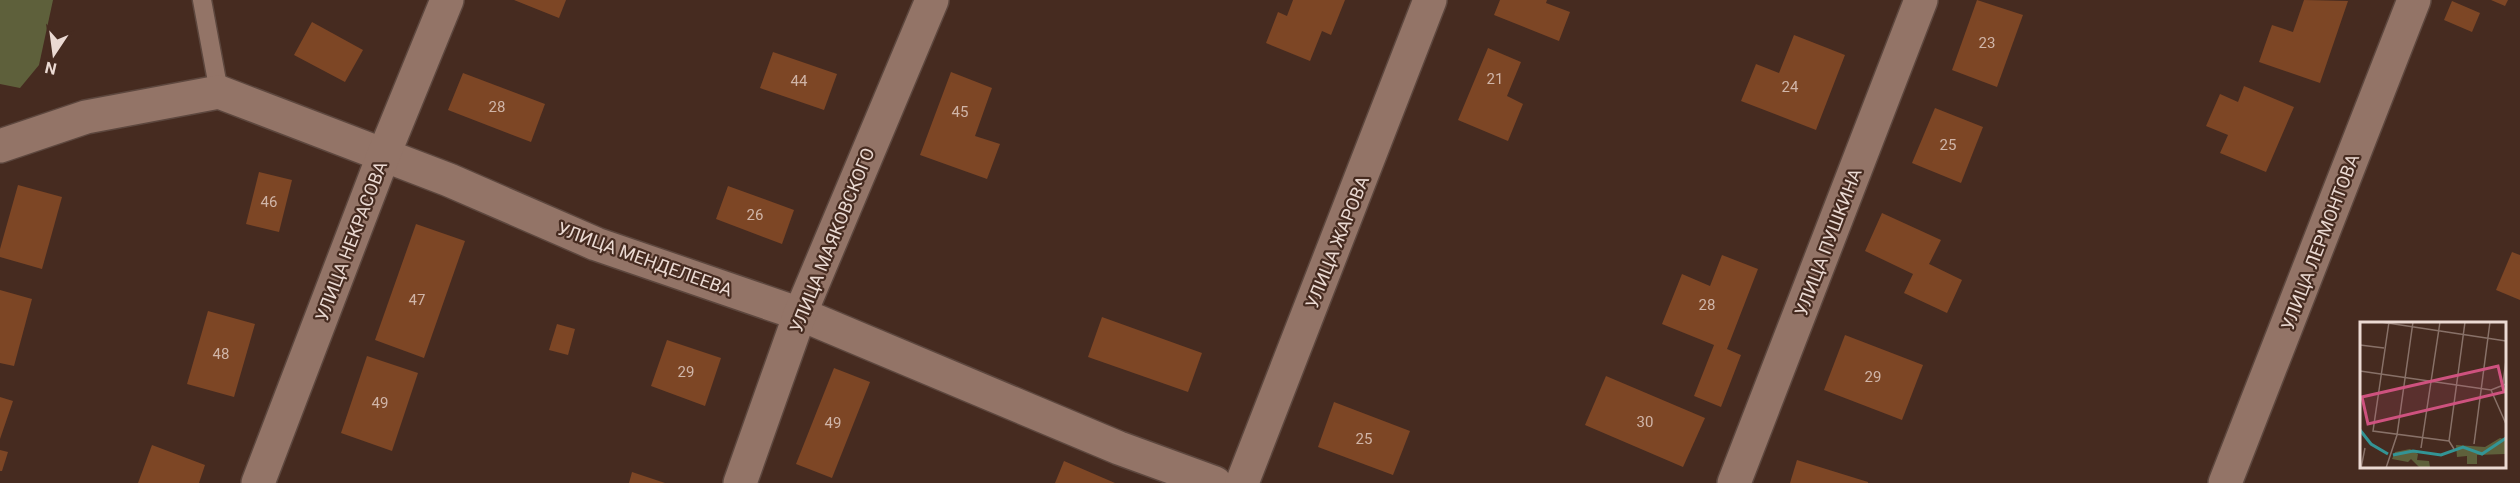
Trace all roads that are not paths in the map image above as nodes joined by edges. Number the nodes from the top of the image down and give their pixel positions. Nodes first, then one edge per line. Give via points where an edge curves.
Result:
1 (202, 0) edge
2 (447, 0) edge
3 (932, 0) edge
4 (1430, 0) edge
5 (1921, 0) edge
6 (2414, 0) edge
7 (219, 92) junction
8 (0, 146) edge
9 (384, 154) junction
10 (800, 314) junction
11 (258, 483) edge
12 (740, 483) edge
13 (1215, 483) edge
14 (1242, 483) edge
15 (1734, 483) edge
16 (2225, 483) edge

1 - 7 lane
2 - 9 street, УЛИЦА НЕКРАСОВА
3 - 10 street, УЛИЦА МАЯКОВСКОГО
4 - 14 street, УЛИЦА ЖАРОВА
5 - 15 street, УЛИЦА ПУШКИНА
6 - 16 street, УЛИЦА ЛЕРМОНТОВА
7 - 8 street via 86,117
7 - 9 street, УЛИЦА МЕНДЕЛЕЕВА
9 - 10 street, УЛИЦА МЕНДЕЛЕЕВА via 596,244
9 - 11 street, УЛИЦА НЕКРАСОВА
10 - 12 street, УЛИЦА МАЯКОВСКОГО
10 - 13 street, УЛИЦА МЕНДЕЛЕЕВА via 1119,448

